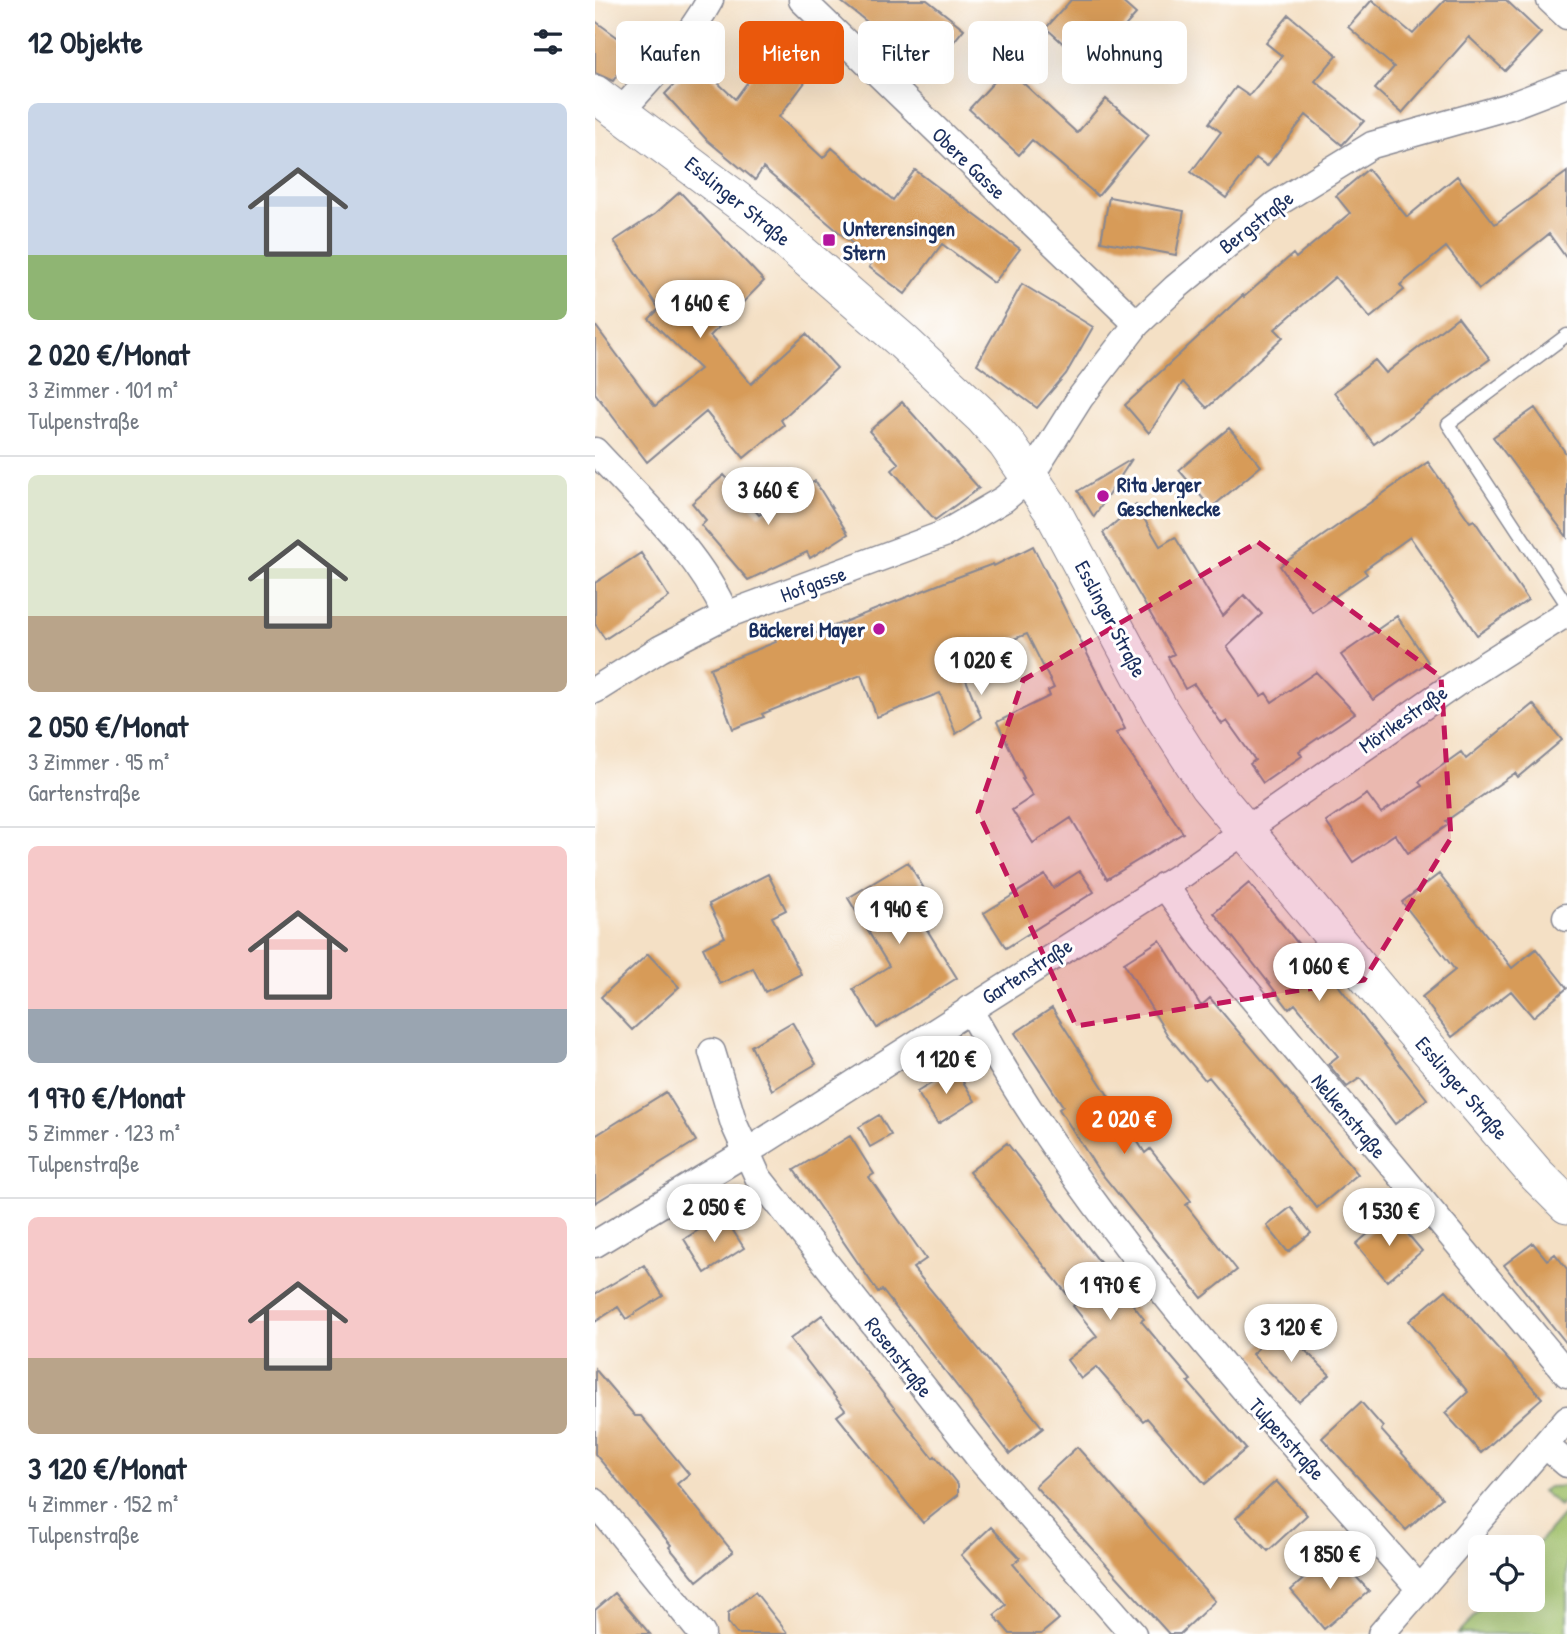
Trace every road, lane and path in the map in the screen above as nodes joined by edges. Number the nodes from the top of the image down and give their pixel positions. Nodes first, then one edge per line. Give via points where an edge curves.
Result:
1 (711, 0) edge
2 (801, 0) edge
3 (1550, 0) edge
4 (1567, 16) edge
5 (1567, 84) edge
6 (608, 103) edge
7 (1137, 324) junction
8 (1567, 335) edge
9 (595, 451) edge
10 (1030, 477) junction
11 (1567, 604) edge
12 (1567, 613) edge
13 (726, 615) junction
14 (595, 690) edge
15 (1243, 830) junction
16 (1164, 886) junction
17 (969, 1009) junction
18 (712, 1052) dead end
19 (745, 1153) junction
20 (1567, 1205) edge
21 (595, 1244) edge
22 (1567, 1374) edge
23 (1567, 1419) edge
24 (1545, 1445) junction
25 (1567, 1464) edge
26 (595, 1502) edge
27 (1420, 1589) junction
28 (702, 1634) edge
29 (1133, 1634) edge
30 (1381, 1634) edge

1 - 6 street via 682,42
2 - 7 street, Obere Gasse
3 - 4 street
5 - 7 street, Bergstraße via 1510,106 1372,145 1276,204
6 - 10 street, Esslinger Straße via 729,191 901,340 983,417
7 - 10 street, Bergstraße via 1080,398
8 - 11 lane via 1448,424
9 - 13 street via 685,549 708,579
10 - 13 street, Hofgasse via 944,534
10 - 15 street, Esslinger Straße via 1186,754
12 - 15 street, Mörikestraße
13 - 14 street, Hofgasse
15 - 16 street, Gartenstraße
15 - 20 street, Esslinger Straße
16 - 17 street, Gartenstraße
16 - 22 street, Nelkenstraße via 1221,961
17 - 19 street, Gartenstraße
17 - 27 street, Tulpenstraße via 1029,1113 1133,1256 1230,1374
18 - 19 street, Rosenstraße
19 - 21 street, Gartenstraße
19 - 29 street, Rosenstraße via 784,1211 980,1459
23 - 24 street
24 - 25 street
24 - 27 street
26 - 28 street
27 - 30 street

